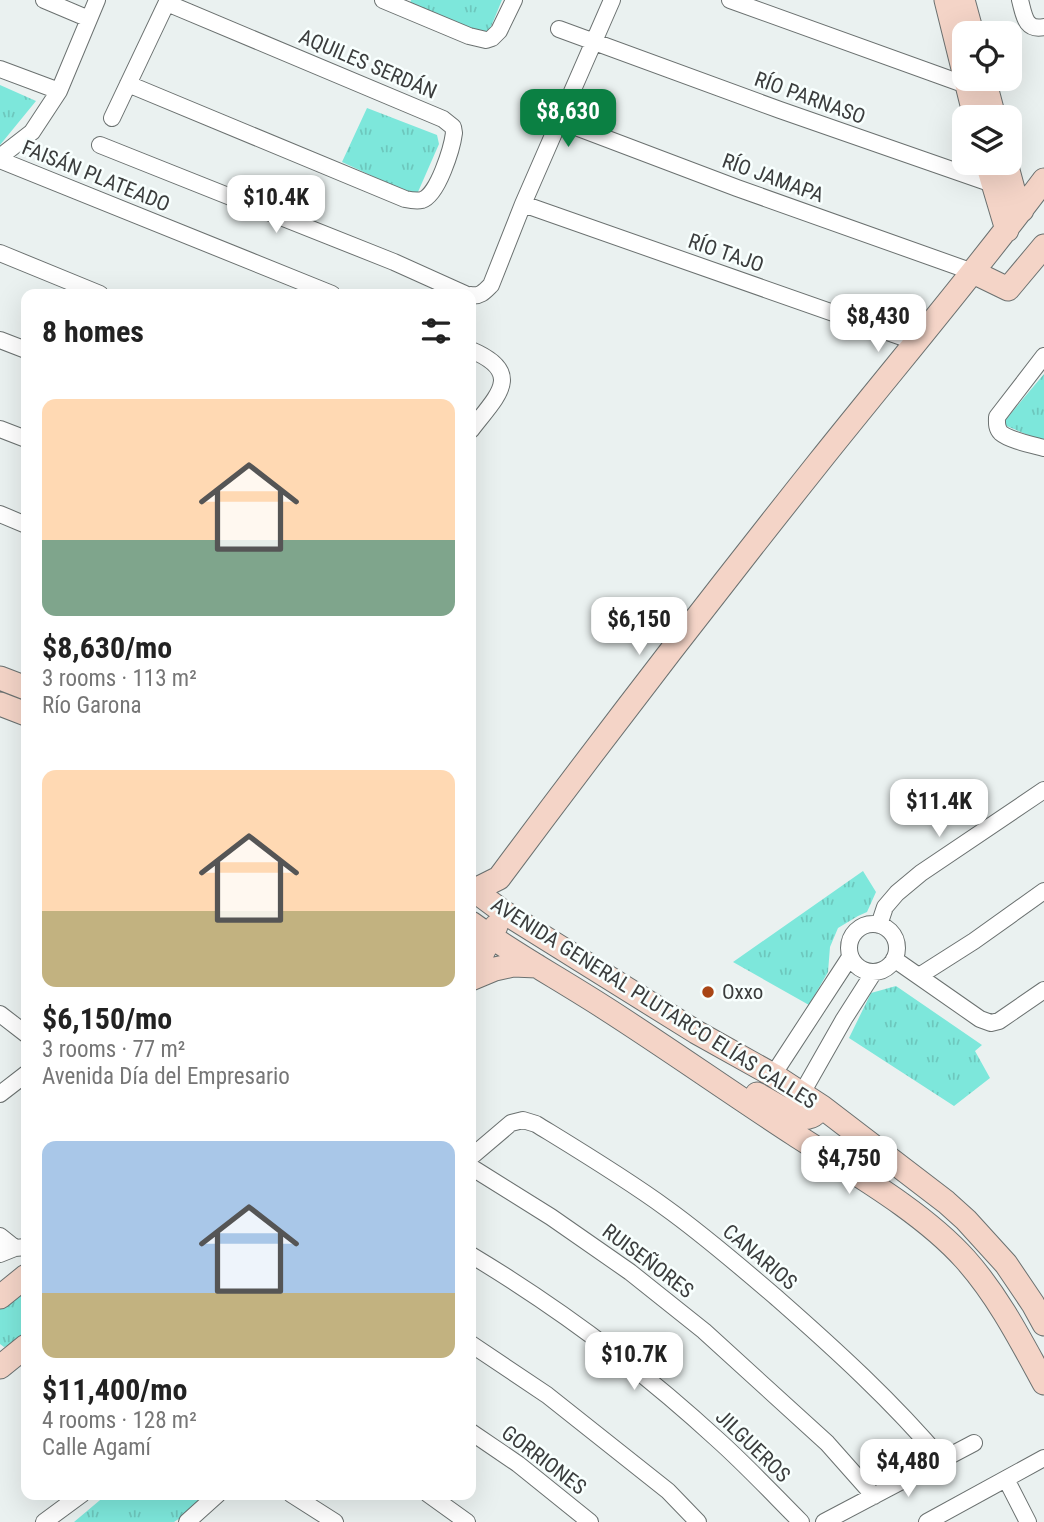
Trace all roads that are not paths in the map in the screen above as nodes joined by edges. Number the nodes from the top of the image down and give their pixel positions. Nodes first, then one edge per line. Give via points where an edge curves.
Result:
1 (44, 0) edge
2 (97, 0) edge
3 (383, 0) edge
4 (514, 0) edge
5 (612, 0) edge
6 (730, 0) edge
7 (946, 0) edge
8 (963, 0) edge
9 (1020, 0) edge
10 (168, 1) edge
11 (89, 19) junction
12 (953, 21) edge
13 (969, 21) edge
14 (1044, 27) edge
15 (559, 29) dead end
16 (594, 42) junction
17 (0, 69) edge
18 (952, 74) edge
19 (128, 84) junction
20 (59, 91) junction
21 (112, 118) dead end
22 (560, 121) junction
23 (100, 145) dead end
24 (0, 159) edge
25 (996, 175) edge
26 (1008, 175) edge
27 (1044, 180) edge
28 (1010, 195) junction
29 (523, 204) junction
30 (1007, 230) junction
31 (1044, 246) edge
32 (0, 254) edge
33 (973, 272) junction
34 (88, 289) edge
35 (320, 289) edge
36 (454, 289) edge
37 (476, 296) edge
38 (0, 340) edge
39 (916, 342) junction
40 (21, 348) edge
41 (476, 352) edge
42 (1044, 356) edge
43 (476, 423) edge
44 (0, 429) edge
45 (21, 437) edge
46 (1044, 448) edge
47 (0, 514) edge
48 (21, 523) edge
49 (0, 678) edge
50 (21, 686) edge
51 (21, 699) edge
52 (2, 705) edge
53 (21, 712) edge
54 (1044, 790) edge
55 (499, 878) junction
56 (476, 889) edge
57 (1044, 891) edge
58 (476, 894) edge
59 (502, 911) junction
60 (879, 925) junction
61 (476, 926) edge
62 (491, 937) junction
63 (850, 957) junction
64 (894, 959) junction
65 (537, 966) junction
66 (476, 968) edge
67 (874, 972) junction
68 (476, 976) edge
69 (919, 976) junction
70 (1044, 990) edge
71 (0, 1014) edge
72 (21, 1030) edge
73 (799, 1036) junction
74 (824, 1052) junction
75 (773, 1075) junction
76 (21, 1078) edge
77 (723, 1087) junction
78 (802, 1093) junction
79 (0, 1094) edge
80 (822, 1107) junction
81 (476, 1153) edge
82 (476, 1170) edge
83 (0, 1236) edge
84 (14, 1250) edge
85 (476, 1258) edge
86 (21, 1280) edge
87 (0, 1297) edge
88 (1044, 1324) edge
89 (476, 1347) edge
90 (1044, 1383) edge
91 (476, 1435) edge
92 (974, 1443) dead end
93 (1044, 1458) edge
94 (942, 1460) junction
95 (1006, 1479) junction
96 (874, 1496) junction
97 (74, 1500) edge
98 (211, 1500) edge
99 (300, 1500) edge
100 (436, 1500) edge
101 (44, 1522) edge
102 (187, 1522) edge
103 (335, 1522) edge
104 (467, 1522) edge
105 (590, 1522) edge
106 (698, 1522) edge
107 (801, 1522) edge
108 (824, 1522) edge
109 (928, 1522) edge
110 (1028, 1522) edge

1 - 11 street
2 - 11 street
3 - 4 street via 486,40 499,31
5 - 16 street
6 - 18 street
7 - 12 street
8 - 13 street
9 - 14 street via 1031,27
10 - 19 street
10 - 19 street, AQUILES SERDÁN via 443,119 454,133 438,183 421,200 405,199
11 - 20 street
15 - 16 street, RÍO PARNASO
16 - 22 street
16 - 28 street, RÍO PARNASO
17 - 20 street
19 - 21 street
20 - 24 street via 32,132
22 - 29 street
22 - 33 street, RÍO JAMAPA
23 - 36 street
24 - 35 street, FAISÁN PLATEADO
25 - 28 street
26 - 28 street
27 - 28 street
28 - 30 street
28 - 30 street
29 - 37 street via 491,285
29 - 39 street, RÍO TAJO
30 - 33 street
31 - 33 street via 1008,289
32 - 34 street
33 - 39 street
38 - 40 street
39 - 55 street
41 - 43 street via 501,370 502,382
42 - 46 street via 997,417 1001,433
44 - 45 street
47 - 48 street
49 - 50 street
51 - 52 street
52 - 53 street
54 - 60 street via 921,873 885,907
55 - 56 street
55 - 59 street
57 - 69 street
58 - 59 street, AVENIDA GENERAL PLUTARCO ELÍAS CALLES
59 - 62 street
59 - 75 street, AVENIDA GENERAL PLUTARCO ELÍAS CALLES
60 - 63 street via 869,924 851,936
60 - 64 street via 891,932 897,945
61 - 62 street, AVENIDA GENERAL PLUTARCO ELÍAS CALLES
62 - 65 street, AVENIDA GENERAL PLUTARCO ELÍAS CALLES
62 - 66 street
63 - 67 street via 860,968
63 - 73 street
64 - 67 street
64 - 69 street
65 - 68 street via 513,965
65 - 77 street, AVENIDA GENERAL PLUTARCO ELÍAS CALLES
67 - 74 street
69 - 70 street via 991,1023
71 - 72 street
73 - 74 street
73 - 75 street
74 - 78 street
75 - 78 street, AVENIDA GENERAL PLUTARCO ELÍAS CALLES
76 - 79 street
77 - 80 street via 753,1092 806,1118
77 - 90 street, AVENIDA GENERAL PLUTARCO ELÍAS CALLES via 904,1207 954,1248 1000,1304
78 - 80 street, AVENIDA GENERAL PLUTARCO ELÍAS CALLES
80 - 88 street, AVENIDA GENERAL PLUTARCO ELÍAS CALLES via 966,1220 1006,1264
81 - 94 street, CANARIOS via 511,1123 523,1120 613,1172 719,1248 836,1350
82 - 96 street, RUISEÑORES via 631,1272 704,1331 827,1443
83 - 84 street
85 - 107 street, JILGUEROS via 638,1371 718,1440
86 - 87 street
89 - 106 street via 579,1420
91 - 105 street, GORRIONES
92 - 94 street
93 - 95 street
94 - 96 street
95 - 109 street
95 - 110 street
96 - 108 street
97 - 101 street
98 - 102 street
99 - 103 street
100 - 104 street

